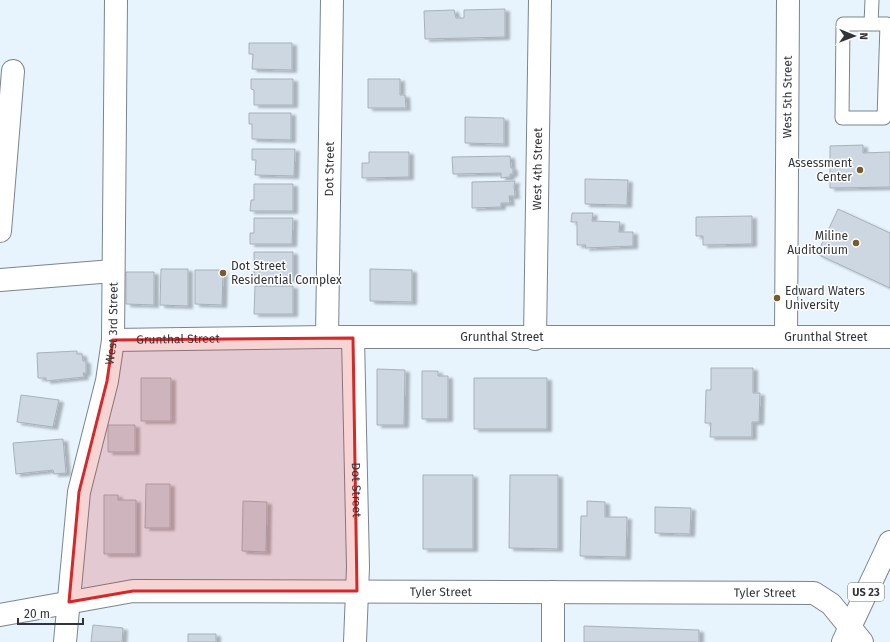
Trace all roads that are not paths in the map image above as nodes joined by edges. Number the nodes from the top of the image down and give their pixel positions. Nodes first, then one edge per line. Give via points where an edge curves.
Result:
1 (116, 0) edge
2 (332, 0) edge
3 (540, 0) edge
4 (788, 0) edge
5 (872, 0) edge
6 (870, 24) junction
7 (12, 71) dead end
8 (0, 231) edge
9 (113, 271) junction
10 (0, 280) edge
11 (786, 337) junction
12 (890, 337) edge
13 (327, 338) junction
14 (353, 338) junction
15 (535, 339) junction
16 (113, 340) junction
17 (890, 542) edge
18 (357, 591) junction
19 (553, 592) junction
20 (69, 602) junction
21 (0, 614) edge
22 (852, 637) edge
23 (65, 642) edge
24 (355, 642) edge
25 (553, 642) edge

1 - 9 street, West 3rd Street
2 - 13 street, Dot Street
3 - 15 street, West 4th Street
4 - 11 street, West 5th Street
5 - 6 lane
6 - 6 lane via 887,24 884,118 842,118 843,24
7 - 8 street
9 - 10 street
9 - 16 street, West 3rd Street
11 - 12 street, Grunthal Street
11 - 15 street, Grunthal Street
13 - 14 street, Grunthal Street
13 - 16 street, Grunthal Street
14 - 15 street, Grunthal Street
14 - 18 street, Dot Street
16 - 20 street, West 3rd Street via 107,381 79,492
17 - 22 street, US 23
18 - 19 street, Tyler Street
18 - 20 street, Tyler Street via 133,591
18 - 24 street, Dot Street
19 - 22 street, Tyler Street via 814,593 831,604
19 - 25 street
20 - 21 street, Tyler Street
20 - 23 street, West 3rd Street

